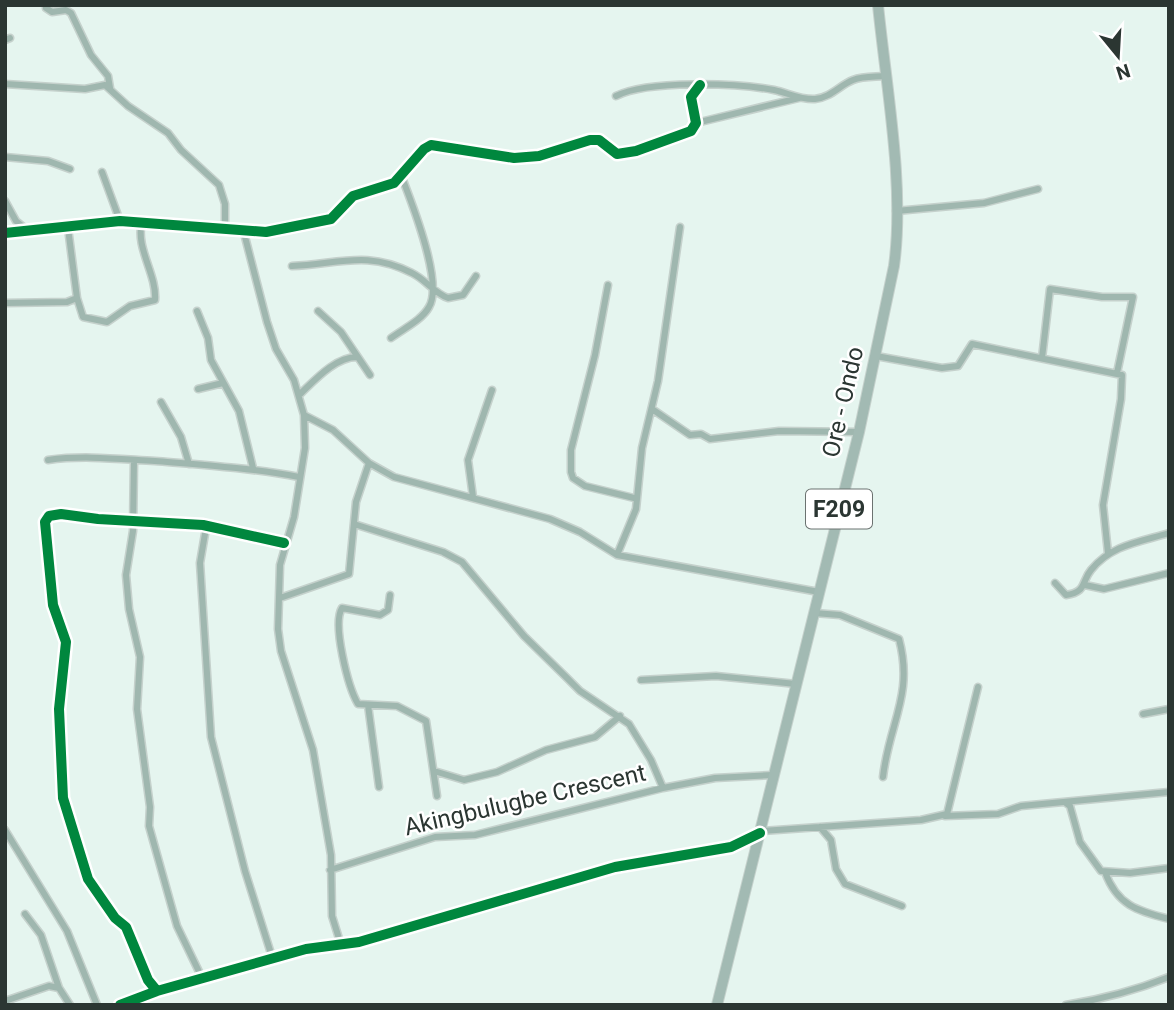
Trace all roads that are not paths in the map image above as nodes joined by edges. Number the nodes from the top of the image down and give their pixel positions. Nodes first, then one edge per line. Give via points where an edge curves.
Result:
1 (878, 5) edge
2 (46, 8) dead end
3 (885, 76) junction
4 (5, 84) edge
5 (700, 85) junction
6 (110, 88) junction
7 (615, 96) dead end
8 (801, 98) junction
9 (696, 123) junction
10 (5, 157) edge
11 (70, 169) dead end
12 (102, 172) dead end
13 (401, 175) junction
14 (1038, 189) dead end
15 (5, 201) edge
16 (896, 211) junction
17 (120, 221) junction
18 (142, 222) junction
19 (680, 227) dead end
20 (68, 228) junction
21 (28, 231) junction
22 (225, 231) junction
23 (5, 233) edge
24 (244, 233) junction
25 (292, 267) dead end
26 (476, 276) dead end
27 (608, 285) dead end
28 (432, 286) junction
29 (76, 298) junction
30 (5, 303) edge
31 (318, 311) dead end
32 (197, 312) dead end
33 (391, 338) dead end
34 (876, 356) junction
35 (357, 357) junction
36 (1042, 358) junction
37 (1117, 373) junction
38 (370, 375) dead end
39 (223, 383) junction
40 (198, 389) dead end
41 (492, 390) dead end
42 (299, 395) junction
43 (161, 402) dead end
44 (652, 409) junction
45 (304, 415) junction
46 (859, 432) junction
47 (48, 460) dead end
48 (134, 460) junction
49 (369, 463) junction
50 (189, 464) junction
51 (253, 468) junction
52 (299, 477) junction
53 (473, 497) junction
54 (634, 498) junction
55 (133, 520) junction
56 (354, 524) junction
57 (206, 528) junction
58 (1169, 533) edge
59 (284, 544) junction
60 (1108, 553) junction
61 (617, 555) junction
62 (1169, 573) edge
63 (1055, 583) dead end
64 (1085, 585) junction
65 (819, 592) junction
66 (390, 595) dead end
67 (280, 598) junction
68 (814, 613) junction
69 (641, 680) dead end
70 (796, 684) junction
71 (978, 687) dead end
72 (368, 705) junction
73 (1169, 709) edge
74 (1143, 714) dead end
75 (620, 716) junction
76 (434, 771) junction
77 (773, 775) junction
78 (883, 777) dead end
79 (379, 787) dead end
80 (663, 788) junction
81 (1169, 792) edge
82 (437, 796) dead end
83 (1064, 802) junction
84 (944, 816) junction
85 (820, 827) junction
86 (5, 830) edge
87 (761, 832) junction
88 (1169, 868) edge
89 (330, 870) junction
90 (1105, 872) junction
91 (902, 906) dead end
92 (25, 914) dead end
93 (1169, 919) edge
94 (341, 945) junction
95 (273, 960) junction
96 (1169, 977) edge
97 (203, 980) junction
98 (60, 988) junction
99 (157, 991) junction
100 (5, 1001) edge
101 (1091, 1004) edge
102 (70, 1005) edge
103 (96, 1005) edge
104 (120, 1005) edge
105 (717, 1005) edge
106 (1066, 1005) edge

1 - 3 main road, Ore - Ondo / F209
2 - 6 street via 71,13 91,55 108,76
3 - 8 street via 854,80 820,99
3 - 16 main road, Ore - Ondo / F209
4 - 6 street
5 - 7 street via 638,87
5 - 8 street via 773,90
5 - 9 street via 691,97
6 - 22 street via 169,133 219,185
8 - 9 street
9 - 13 street via 691,131 625,154 617,154 599,140 514,159 431,145
10 - 11 street via 48,160
12 - 17 street
13 - 24 street via 394,183 353,196 331,219
13 - 28 street
14 - 16 street via 984,203
15 - 21 street
16 - 34 main road, Ore - Ondo / F209 via 897,246
17 - 18 street
17 - 20 street
18 - 22 street
18 - 29 street via 155,300 130,306 107,322 83,317
19 - 44 street
20 - 21 street
20 - 29 street
21 - 23 street
22 - 24 street
24 - 42 street via 276,349
25 - 28 street via 373,259 415,274
26 - 28 street via 463,295 455,298 442,296
27 - 54 street via 571,450 571,472 585,486
28 - 33 street via 429,308
29 - 30 street
31 - 35 street via 341,332
32 - 39 street
34 - 36 street via 942,368 958,366 972,344
34 - 46 main road, Ore - Ondo / F209
35 - 38 street
35 - 42 street via 325,372
36 - 37 street
36 - 37 street via 1050,289 1133,297
37 - 60 street via 1124,381 1102,517
39 - 40 street
39 - 51 street via 239,411
41 - 53 street via 468,460
42 - 45 street
43 - 50 street via 181,437
44 - 46 street via 690,435 710,439 779,431
44 - 54 street
45 - 49 street via 333,430
45 - 52 street via 306,448
46 - 65 main road, Ore - Ondo / F209
47 - 48 street
48 - 50 street
48 - 55 street
49 - 53 street via 394,477
49 - 56 street
50 - 51 street
51 - 52 street
52 - 59 street via 294,517
53 - 61 street via 550,519
54 - 61 street via 635,509
55 - 57 street
55 - 97 street via 126,575 140,657 137,709 149,826 177,926
55 - 99 street via 55,514 44,522 54,605 66,642 59,709 63,798 88,879 126,927
56 - 67 street via 348,574
56 - 75 street via 461,562 524,636 580,691
57 - 59 street
57 - 95 street via 200,563 211,737
58 - 60 street
59 - 67 street
60 - 64 street via 1090,571
61 - 65 street
62 - 64 street via 1104,589
63 - 64 street via 1066,595
65 - 68 main road, Ore - Ondo / F209
66 - 72 street via 385,613 346,607 339,611 341,642 355,698 358,704
67 - 89 street via 281,651 313,750
68 - 70 main road, Ore - Ondo / F209
68 - 78 street via 840,615 899,639 905,687
69 - 70 street via 716,676
70 - 77 main road, Ore - Ondo / F209
71 - 84 street
72 - 76 street via 397,706 426,721
72 - 79 street
73 - 74 street
75 - 76 street via 584,742 546,750 496,772 464,780
75 - 80 street via 640,740
76 - 82 street
77 - 80 street, Akingbulugbe Crescent via 715,778
77 - 87 main road, Ore - Ondo / F209
80 - 89 street, Akingbulugbe Crescent via 475,835 435,837
81 - 83 street
83 - 84 street via 1021,806 998,814
83 - 90 street via 1070,806 1085,851
84 - 85 street
85 - 87 street
85 - 91 street via 831,839 836,869 845,884
86 - 103 street via 67,931
87 - 94 street via 731,847 615,867
87 - 105 main road, Ore - Ondo / F209
88 - 90 street
89 - 94 street via 332,916
90 - 93 street via 1128,907
92 - 98 street via 41,935
94 - 95 street via 306,948
95 - 97 street
96 - 101 street
97 - 99 street
98 - 100 street via 49,986
98 - 102 street
99 - 104 street
101 - 106 street

